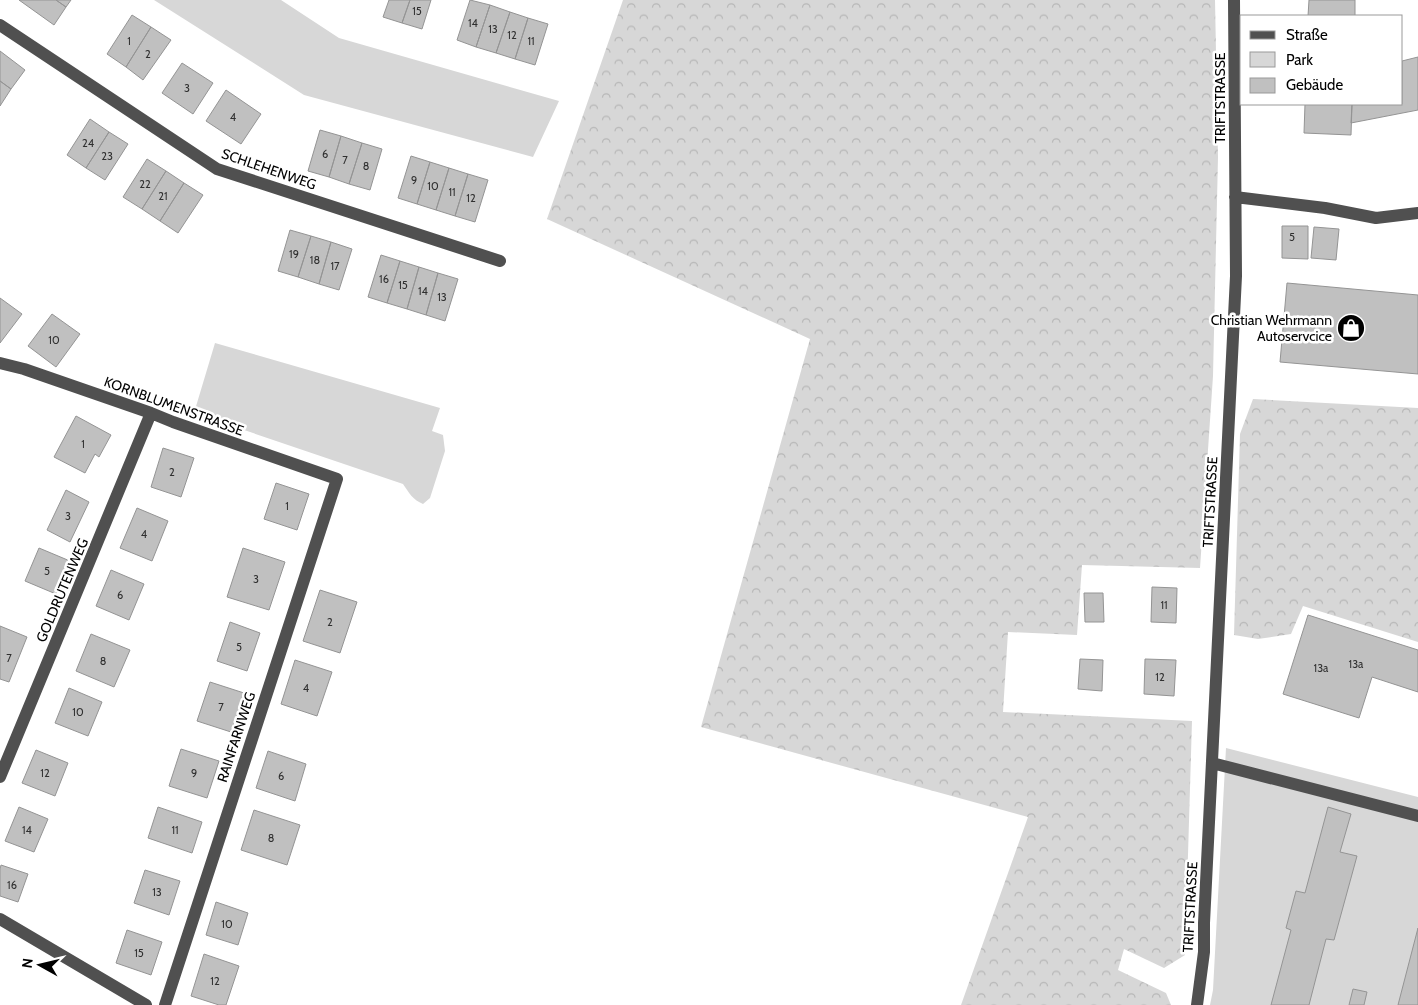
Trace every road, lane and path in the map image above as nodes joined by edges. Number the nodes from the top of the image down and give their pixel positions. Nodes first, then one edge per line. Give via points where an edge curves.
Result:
1 (1234, 0) edge
2 (0, 25) edge
3 (1235, 196) junction
4 (1418, 213) edge
5 (500, 261) dead end
6 (0, 363) edge
7 (151, 413) junction
8 (336, 478) joint
9 (1212, 763) junction
10 (0, 777) edge
11 (1418, 816) edge
12 (0, 919) edge
13 (146, 1005) edge
14 (165, 1005) edge
15 (1197, 1005) edge

1 - 3 street, TRIFTSTRASSE
2 - 5 street, SCHLEHENWEG via 217,169
3 - 4 street via 1376,218
3 - 9 street, TRIFTSTRASSE via 1236,276
6 - 7 street, KORNBLUMENSTRASSE
7 - 8 street, KORNBLUMENSTRASSE
7 - 10 street, GOLDRUTENWEG
8 - 14 street, RAINFARNWEG
9 - 11 street
9 - 15 street, TRIFTSTRASSE via 1204,952
12 - 13 street

